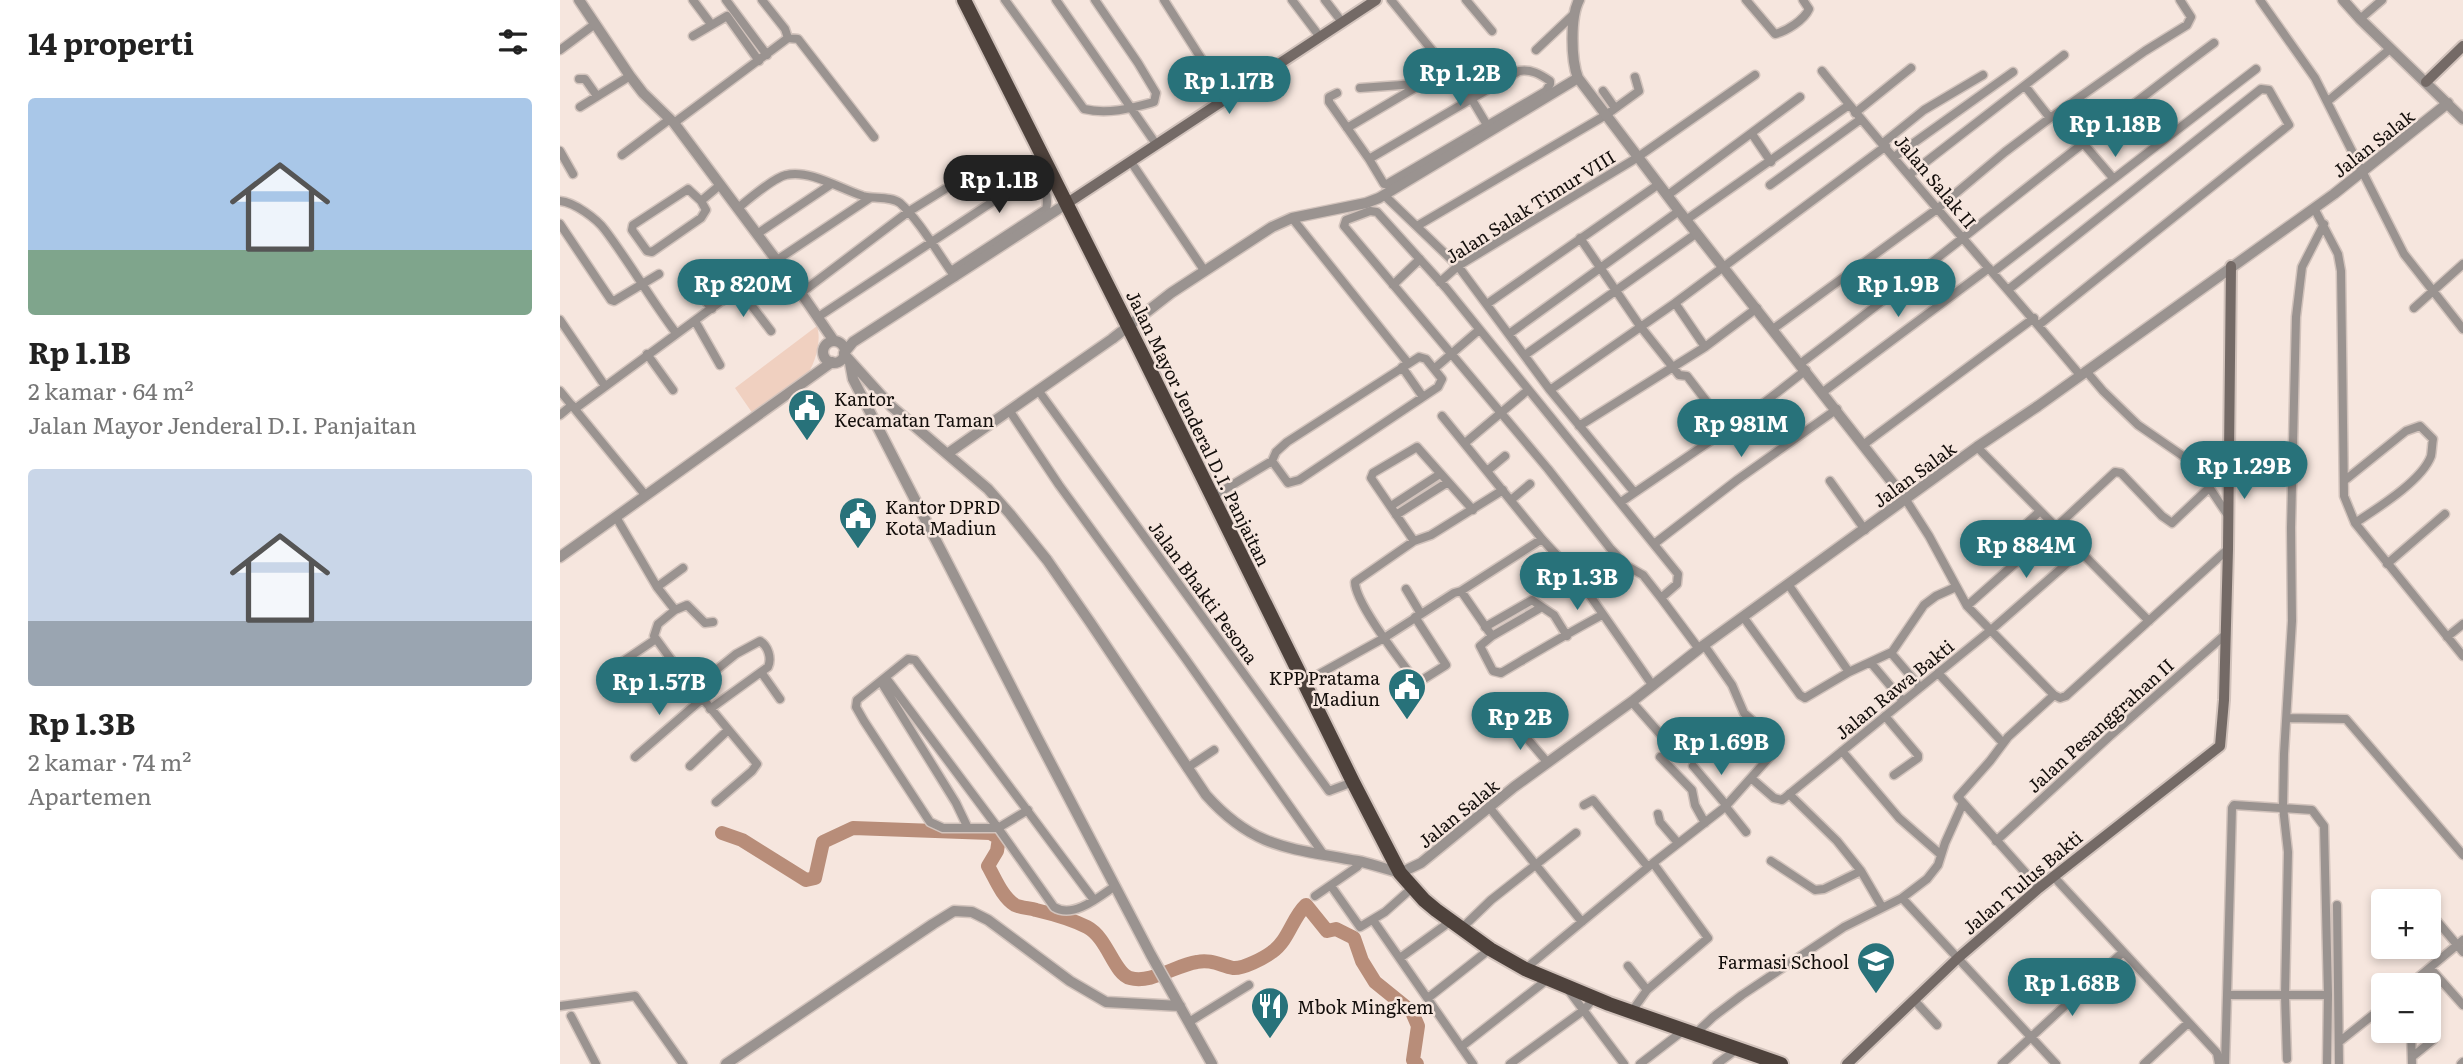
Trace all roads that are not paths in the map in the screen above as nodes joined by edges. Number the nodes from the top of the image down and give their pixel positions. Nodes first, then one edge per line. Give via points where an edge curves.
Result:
1 (579, 0) edge
2 (693, 0) edge
3 (726, 0) edge
4 (762, 0) edge
5 (964, 0) edge
6 (1018, 0) edge
7 (1056, 0) edge
8 (1095, 0) edge
9 (1164, 0) edge
10 (1292, 0) edge
11 (1325, 0) edge
12 (1376, 0) edge
13 (1391, 0) edge
14 (1466, 0) edge
15 (1579, 0) edge
16 (1746, 0) edge
17 (1803, 0) edge
18 (2180, 0) edge
19 (2260, 0) edge
20 (2343, 0) edge
21 (2382, 0) edge
22 (1007, 3) edge
23 (1574, 14) junction
24 (2360, 19) junction
25 (1342, 22) junction
26 (595, 24) junction
27 (711, 24) junction
28 (1492, 31) dead end
29 (693, 36) dead end
30 (1320, 37) junction
31 (788, 38) junction
32 (2214, 43) dead end
33 (2463, 46) edge
34 (2390, 49) junction
35 (560, 50) edge
36 (1536, 50) dead end
37 (767, 55) junction
38 (2064, 55) dead end
39 (759, 61) junction
40 (1911, 68) dead end
41 (2256, 69) dead end
42 (1822, 71) dead end
43 (2013, 72) dead end
44 (1576, 73) junction
45 (1755, 75) dead end
46 (1983, 75) dead end
47 (630, 76) junction
48 (1454, 77) junction
49 (1635, 77) dead end
50 (579, 79) dead end
51 (2426, 82) junction
52 (1420, 85) junction
53 (2025, 86) junction
54 (1360, 89) dead end
55 (1603, 91) dead end
56 (1338, 93) dead end
57 (597, 96) junction
58 (1800, 97) dead end
59 (1471, 98) junction
60 (1227, 99) junction
61 (2328, 101) junction
62 (2448, 103) junction
63 (580, 107) dead end
64 (1132, 108) junction
65 (1610, 111) junction
66 (1855, 112) junction
67 (2050, 118) junction
68 (2463, 119) edge
69 (672, 121) junction
70 (1487, 125) junction
71 (1347, 128) junction
72 (1752, 134) junction
73 (874, 137) dead end
74 (2083, 142) junction
75 (1156, 144) junction
76 (1884, 144) junction
77 (560, 151) edge
78 (622, 155) dead end
79 (1638, 157) junction
80 (1894, 157) junction
81 (1369, 159) junction
82 (1043, 160) junction
83 (1130, 162) junction
84 (1771, 162) junction
85 (2362, 171) junction
86 (573, 174) dead end
87 (1033, 174) junction
88 (1909, 175) junction
89 (2113, 178) junction
90 (1659, 184) junction
91 (720, 185) junction
92 (830, 185) junction
93 (1770, 185) dead end
94 (945, 189) dead end
95 (1384, 195) junction
96 (1668, 195) junction
97 (870, 198) junction
98 (560, 201) edge
99 (701, 201) junction
100 (1066, 204) junction
101 (738, 208) junction
102 (2314, 208) junction
103 (1937, 209) junction
104 (908, 212) junction
105 (1683, 215) junction
106 (1292, 218) junction
107 (2324, 223) junction
108 (560, 224) edge
109 (1417, 226) junction
110 (1697, 233) junction
111 (757, 234) junction
112 (1580, 238) junction
113 (1962, 238) junction
114 (930, 243) junction
115 (1420, 259) junction
116 (776, 260) junction
117 (2463, 264) edge
118 (1458, 266) junction
119 (1722, 266) junction
120 (2231, 266) junction
121 (697, 267) dead end
122 (1602, 268) junction
123 (1204, 270) junction
124 (1991, 270) junction
125 (659, 274) dead end
126 (953, 274) junction
127 (689, 281) dead end
128 (1440, 282) junction
129 (641, 285) junction
130 (1393, 285) junction
131 (739, 289) junction
132 (2009, 289) junction
133 (1617, 291) junction
134 (2432, 292) junction
135 (801, 293) junction
136 (722, 301) junction
137 (1675, 303) junction
138 (1487, 304) junction
139 (1757, 308) junction
140 (2414, 308) dead end
141 (712, 309) junction
142 (560, 320) edge
143 (819, 320) junction
144 (695, 321) junction
145 (2037, 321) junction
146 (1640, 326) junction
147 (1128, 327) junction
148 (1773, 329) junction
149 (2463, 329) edge
150 (1479, 330) junction
151 (771, 331) dead end
152 (870, 331) junction
153 (676, 333) junction
154 (1509, 334) junction
155 (836, 342) junction
156 (1705, 347) junction
157 (823, 350) junction
158 (1451, 354) junction
159 (647, 355) junction
160 (1525, 355) junction
161 (846, 357) junction
162 (834, 362) junction
163 (720, 365) dead end
164 (1405, 365) junction
165 (1803, 367) junction
166 (1435, 368) junction
167 (1673, 368) junction
168 (2083, 373) junction
169 (853, 379) junction
170 (807, 380) junction
171 (870, 385) junction
172 (605, 386) junction
173 (673, 390) dead end
174 (1038, 390) junction
175 (1528, 390) junction
176 (1550, 390) junction
177 (560, 391) edge
178 (1824, 392) junction
179 (1423, 397) junction
180 (574, 407) junction
181 (1837, 409) junction
182 (1009, 410) junction
183 (1499, 414) junction
184 (560, 415) edge
185 (1442, 416) dead end
186 (1579, 426) junction
187 (1727, 428) junction
188 (1465, 443) junction
189 (1863, 444) junction
190 (1977, 447) junction
191 (947, 454) junction
192 (1505, 456) dead end
193 (1272, 461) junction
194 (1487, 471) junction
195 (1440, 474) junction
196 (1830, 481) dead end
197 (2344, 481) junction
198 (1448, 482) junction
199 (1530, 484) dead end
200 (2209, 488) junction
201 (1503, 490) junction
202 (1634, 492) junction
203 (646, 496) junction
204 (1212, 497) junction
205 (1511, 500) junction
206 (1906, 500) junction
207 (1621, 502) junction
208 (1391, 506) junction
209 (1473, 510) junction
210 (2039, 512) junction
211 (2445, 514) dead end
212 (1396, 515) junction
213 (2228, 515) junction
214 (616, 517) junction
215 (2355, 523) junction
216 (2055, 528) junction
217 (1865, 530) junction
218 (1542, 539) junction
219 (1414, 541) junction
220 (1654, 544) junction
221 (2001, 547) dead end
222 (2228, 549) junction
223 (2080, 552) junction
224 (560, 557) edge
225 (2387, 564) junction
226 (683, 568) dead end
227 (1788, 584) junction
228 (657, 587) junction
229 (1956, 587) junction
230 (1406, 589) dead end
231 (1461, 592) junction
232 (1661, 598) junction
233 (1967, 606) junction
234 (1542, 607) junction
235 (675, 610) junction
236 (1418, 615) junction
237 (1602, 615) junction
238 (1744, 618) junction
239 (2149, 621) junction
240 (713, 622) dead end
241 (2463, 624) edge
242 (1485, 627) junction
243 (1991, 630) junction
244 (2226, 634) junction
245 (1492, 636) junction
246 (1567, 636) junction
247 (2447, 637) junction
248 (1384, 638) junction
249 (656, 639) junction
250 (1702, 647) junction
251 (1891, 653) junction
252 (2463, 656) edge
253 (1871, 663) junction
254 (613, 667) dead end
255 (761, 672) junction
256 (1849, 672) junction
257 (1938, 673) junction
258 (884, 680) junction
259 (1303, 683) junction
260 (1653, 686) junction
261 (1920, 687) junction
262 (694, 688) junction
263 (2054, 695) junction
264 (702, 699) junction
265 (780, 699) dead end
266 (1903, 701) junction
267 (1632, 702) junction
268 (710, 709) junction
269 (1885, 716) junction
270 (2287, 718) junction
271 (1513, 722) dead end
272 (727, 731) junction
273 (1668, 743) dead end
274 (2003, 743) junction
275 (1214, 750) dead end
276 (1842, 751) junction
277 (635, 757) dead end
278 (1660, 757) dead end
279 (1548, 763) junction
280 (690, 766) dead end
281 (1693, 766) dead end
282 (1187, 768) junction
283 (1894, 775) dead end
284 (1751, 778) junction
285 (1353, 782) junction
286 (1790, 794) junction
287 (716, 802) dead end
288 (1963, 803) junction
289 (1584, 805) dead end
290 (1726, 806) junction
291 (1489, 807) junction
292 (2283, 807) junction
293 (1028, 810) junction
294 (1658, 814) dead end
295 (1705, 823) junction
296 (967, 826) junction
297 (998, 828) junction
298 (1746, 832) dead end
299 (1576, 833) dead end
300 (1996, 841) junction
301 (1678, 844) junction
302 (1940, 854) junction
303 (1324, 855) junction
304 (2463, 855) edge
305 (1362, 861) junction
306 (1771, 861) dead end
307 (1536, 864) junction
308 (1650, 865) junction
309 (1861, 871) junction
310 (1400, 873) junction
311 (2053, 876) junction
312 (1115, 886) junction
313 (1331, 886) junction
314 (1412, 888) junction
315 (2039, 888) junction
316 (1315, 896) dead end
317 (1902, 898) junction
318 (1094, 900) junction
319 (2337, 905) dead end
320 (1882, 907) junction
321 (1373, 920) junction
322 (1582, 922) junction
323 (1456, 925) junction
324 (2441, 925) edge
325 (2461, 946) edge
326 (1490, 949) junction
327 (2123, 952) junction
328 (1400, 958) junction
329 (1958, 958) junction
330 (1628, 966) dead end
331 (2431, 968) junction
332 (1525, 970) junction
333 (2425, 973) edge
334 (1548, 979) junction
335 (1249, 985) dead end
336 (1566, 987) junction
337 (1647, 990) junction
338 (2227, 995) junction
339 (2285, 995) junction
340 (2328, 995) junction
341 (1428, 998) junction
342 (1594, 998) junction
343 (1914, 1000) junction
344 (2463, 1005) edge
345 (560, 1006) edge
346 (1180, 1006) junction
347 (1584, 1010) junction
348 (1632, 1011) junction
349 (571, 1016) dead end
350 (2371, 1016) edge
351 (1189, 1022) junction
352 (2188, 1023) junction
353 (1937, 1025) dead end
354 (1690, 1032) junction
355 (2030, 1037) junction
356 (2339, 1042) junction
357 (2430, 1043) edge
358 (1461, 1047) junction
359 (1738, 1049) junction
360 (2412, 1060) edge
361 (2289, 1062) edge
362 (596, 1064) edge
363 (682, 1064) edge
364 (726, 1064) edge
365 (1212, 1064) edge
366 (1473, 1064) edge
367 (1510, 1064) edge
368 (1624, 1064) edge
369 (1640, 1064) edge
370 (1717, 1064) edge
371 (1781, 1064) edge
372 (1847, 1064) edge
373 (2002, 1064) edge
374 (2056, 1064) edge
375 (2144, 1064) edge
376 (2219, 1064) edge
377 (2225, 1064) edge
378 (2326, 1064) edge
379 (2339, 1064) edge

1 - 26 street
2 - 27 street
3 - 37 street
4 - 31 street
5 - 82 highway, Jalan Mayor Jenderal D.I. Panjaitan
6 - 22 street
7 - 64 street
8 - 64 street via 1156,93 1154,102
9 - 60 street
10 - 30 street
11 - 25 street
12 - 25 main road
13 - 48 street
14 - 28 street
15 - 23 street
16 - 17 street via 1775,34 1807,14
18 - 67 street via 2189,20
19 - 61 street
20 - 24 street
21 - 24 street
22 - 64 street via 1084,109
23 - 36 street
23 - 44 street
24 - 34 street
25 - 30 main road
26 - 35 street
26 - 47 street
27 - 29 street
27 - 39 street via 727,16
30 - 60 main road
31 - 37 street
31 - 73 street via 798,39
32 - 74 street
33 - 51 main road
34 - 51 street
34 - 61 street
37 - 39 street
38 - 53 street
39 - 69 street
40 - 66 street
41 - 89 street
42 - 66 street, Jalan Salak II
43 - 80 street
44 - 65 street
44 - 95 street
45 - 79 street, Jalan Salak Timur VIII
46 - 76 street via 1924,110
47 - 57 street
47 - 69 street
48 - 52 street
48 - 59 street
49 - 65 street via 1639,90
50 - 57 street via 585,79
51 - 62 street
52 - 54 street
52 - 71 street
53 - 67 street
53 - 88 street
55 - 65 street
56 - 71 street via 1328,99
57 - 63 street
58 - 72 street
59 - 70 street
59 - 70 street via 1522,70 1550,81 1546,91
59 - 81 street
60 - 75 main road
61 - 85 street
62 - 68 street
62 - 85 street, Jalan Salak
64 - 75 street
65 - 79 street
65 - 109 street
66 - 76 street, Jalan Salak II
66 - 84 street
66 - 93 street
67 - 103 street
69 - 78 street
69 - 91 street
70 - 81 street via 1387,184
71 - 81 street
72 - 84 street
72 - 96 street
74 - 89 street
74 - 113 street
75 - 83 main road
76 - 80 street, Jalan Salak II
76 - 119 street
77 - 86 street
79 - 90 street
79 - 118 street, Jalan Salak Timur VIII
80 - 88 street, Jalan Salak II
82 - 87 street
82 - 100 highway, Jalan Mayor Jenderal D.I. Panjaitan
83 - 100 main road
83 - 123 street
84 - 105 street
85 - 102 street, Jalan Salak
85 - 134 street via 2404,254
87 - 114 street
87 - 126 street via 1045,190 1046,209
88 - 103 street, Jalan Salak II
89 - 124 street
90 - 96 street
90 - 112 street
91 - 99 street
91 - 101 street
92 - 97 street
92 - 101 street via 815,177 787,174
92 - 111 street
94 - 104 street
95 - 106 street
95 - 109 street
96 - 105 street
97 - 104 street via 896,200
97 - 116 street
98 - 129 street via 603,227
99 - 99 street via 706,210 701,218 652,252 632,230 688,189
100 - 126 street
100 - 147 highway, Jalan Mayor Jenderal D.I. Panjaitan
101 - 111 street
102 - 107 street
102 - 120 street, Jalan Salak
103 - 113 street, Jalan Salak II
103 - 148 street
104 - 114 street
104 - 135 street
105 - 110 street
105 - 122 street
106 - 123 street
106 - 164 street
107 - 197 street via 2338,254 2343,290
107 - 270 street via 2302,267 2296,317
108 - 129 street via 611,300
109 - 118 street
110 - 119 street
110 - 133 street
111 - 116 street
112 - 122 street
112 - 138 street
113 - 124 street, Jalan Salak II
113 - 165 street
114 - 126 street
114 - 143 street
115 - 128 street
115 - 130 street
115 - 130 street via 1377,212 1346,220 1344,226
116 - 131 street
116 - 135 street
117 - 134 street
118 - 128 street, Jalan Salak Timur VIII
118 - 138 street
119 - 137 street
119 - 139 street
120 - 168 street, Jalan Salak
120 - 213 main road
121 - 136 street
122 - 133 street
122 - 154 street
123 - 147 street
124 - 132 street, Jalan Salak II
124 - 178 street
125 - 129 street
126 - 152 street
127 - 141 street
128 - 150 street
129 - 153 street
130 - 158 street
131 - 136 street
131 - 151 street
132 - 145 street, Jalan Salak II
132 - 145 street via 2261,89 2269,90 2289,125
133 - 146 street
133 - 160 street
134 - 140 street
134 - 149 street
135 - 143 street
136 - 141 street
137 - 146 street
137 - 156 street
138 - 154 street
139 - 148 street
139 - 156 street
141 - 144 street
142 - 172 street
143 - 155 street
143 - 157 street
144 - 153 street
144 - 163 street
145 - 168 street, Jalan Salak II
145 - 189 street
146 - 167 street
146 - 176 street
147 - 174 street
147 - 204 highway, Jalan Mayor Jenderal D.I. Panjaitan
148 - 165 street
150 - 158 street
150 - 175 street
152 - 155 street
152 - 161 street via 853,342
153 - 159 street
154 - 160 street
155 - 157 street
155 - 161 street via 843,346
156 - 167 street
157 - 162 street via 826,359
157 - 170 street
158 - 166 street
158 - 183 street
159 - 172 street
159 - 173 street
160 - 176 street
161 - 162 street
161 - 169 street
161 - 171 street
162 - 169 street
162 - 170 street
164 - 166 street via 1423,357
164 - 179 street
164 - 193 street via 1287,442
165 - 178 street
165 - 187 street
166 - 179 street via 1441,383
167 - 186 street
167 - 187 street via 1687,376
168 - 190 street, Jalan Salak
168 - 200 street, Jalan Salak II via 2138,425 2183,456
169 - 171 street
169 - 312 street
170 - 203 street
171 - 191 street
172 - 180 street
174 - 182 street
174 - 285 street, Jalan Bhakti Pesona via 1329,791
175 - 183 street
175 - 207 street
176 - 186 street
177 - 180 street
178 - 181 street
179 - 193 street via 1299,480 1288,483
180 - 184 street
180 - 203 street
181 - 189 street
181 - 220 street
182 - 191 street
182 - 303 street
183 - 188 street
183 - 232 street via 1610,548 1641,573
185 - 188 street
186 - 202 street
187 - 202 street
188 - 194 street
189 - 206 street
190 - 206 street, Jalan Salak
190 - 210 street
191 - 282 street via 988,489 1047,560
192 - 194 street
193 - 204 street
194 - 201 street
195 - 198 street
195 - 208 street
195 - 208 street via 1417,447 1373,474 1373,482
196 - 217 street
197 - 215 street via 2344,496
197 - 215 street via 2406,431 2420,426 2432,439 2430,457 2412,481
198 - 209 street
198 - 212 street
199 - 205 street
200 - 213 street, Jalan Salak II
200 - 216 street via 2172,523 2117,471
201 - 205 street
201 - 209 street
202 - 207 street
203 - 214 street
204 - 259 highway, Jalan Mayor Jenderal D.I. Panjaitan
205 - 218 street
206 - 217 street, Jalan Salak
206 - 229 street
207 - 220 street
208 - 212 street
209 - 219 street
210 - 216 street
210 - 221 street
211 - 225 street
212 - 219 street
213 - 222 main road
214 - 224 street
214 - 228 street
215 - 225 street
216 - 223 street
216 - 233 street
217 - 227 street, Jalan Salak
218 - 231 street
218 - 237 street via 1577,577
219 - 248 street via 1354,583
220 - 232 street via 1679,576
222 - 239 street
222 - 244 main road
223 - 239 street
223 - 243 street, Jalan Rawa Bakti
225 - 247 street
226 - 228 street
227 - 238 street, Jalan Salak
227 - 256 street
228 - 235 street
229 - 233 street
229 - 251 street via 1924,605
230 - 236 street
231 - 236 street via 1449,594
231 - 242 street
232 - 250 street
233 - 243 street
234 - 242 street via 1532,600
234 - 245 street
234 - 246 street via 1552,612
235 - 240 street via 687,605 705,624
235 - 249 street via 655,628
236 - 248 street
236 - 248 street via 1446,663 1436,673 1417,682
237 - 246 street
237 - 260 street
238 - 250 street, Jalan Salak
238 - 256 street via 1801,697
239 - 263 street via 2065,697
241 - 247 street
242 - 245 street
243 - 257 street, Jalan Rawa Bakti
243 - 263 street
244 - 300 street, Jalan Pesanggrahan II
244 - 311 main road, Jalan Tulus Bakti via 2218,749
245 - 246 street via 1480,646 1493,671 1500,673
247 - 252 street
248 - 259 street
249 - 254 street
249 - 262 street
250 - 260 street, Jalan Salak
250 - 284 street via 1732,685 1744,713 1776,742 1774,752
251 - 253 street
251 - 261 street
253 - 256 street
253 - 266 street
255 - 262 street via 770,658 760,641
255 - 265 street
255 - 268 street
257 - 261 street, Jalan Rawa Bakti
257 - 274 street
258 - 293 street via 908,659 915,660
258 - 296 street
258 - 296 street via 857,700 856,707 930,822 943,828
258 - 297 street
259 - 285 highway, Jalan Mayor Jenderal D.I. Panjaitan
260 - 267 street, Jalan Salak
261 - 266 street, Jalan Rawa Bakti
262 - 264 street
263 - 274 street
264 - 268 street
264 - 277 street
266 - 269 street, Jalan Rawa Bakti
267 - 273 street
267 - 279 street, Jalan Salak
268 - 272 street
269 - 276 street, Jalan Rawa Bakti
269 - 283 street via 1918,755
270 - 292 street
270 - 304 street via 2346,719
271 - 279 street
272 - 280 street
272 - 287 street via 757,766
274 - 288 street via 1959,794
275 - 282 street
276 - 286 street, Jalan Rawa Bakti
276 - 302 street via 1899,818
278 - 295 street via 1692,790
279 - 291 street, Jalan Salak
281 - 290 street
282 - 303 street via 1206,795 1236,823 1278,846
284 - 286 street via 1778,800
284 - 290 street
285 - 310 highway, Jalan Mayor Jenderal D.I. Panjaitan
286 - 309 street
288 - 300 street
288 - 302 street
289 - 308 street via 1593,800
290 - 295 street
290 - 298 street
291 - 307 street
291 - 310 street, Jalan Salak via 1421,863
292 - 338 street via 2232,806
292 - 339 street via 2288,852
292 - 340 street via 2312,810 2324,826
293 - 297 street
293 - 318 street
294 - 301 street
295 - 301 street
296 - 297 street
297 - 318 street via 1054,907 1065,912
299 - 307 street
300 - 315 street
301 - 308 street
302 - 317 street via 1927,879
303 - 305 street
305 - 310 street
305 - 313 street
306 - 309 street via 1815,890
307 - 322 street
307 - 323 street
308 - 322 street
308 - 337 street via 1709,938
309 - 320 street
310 - 314 highway, Jalan Mayor Jenderal D.I. Panjaitan
311 - 315 main road, Jalan Tulus Bakti
311 - 327 street
312 - 318 street
312 - 346 street
313 - 316 street
313 - 321 street via 1359,927
314 - 321 street
314 - 323 highway, Jalan Mayor Jenderal D.I. Panjaitan
315 - 329 main road, Jalan Tulus Bakti
317 - 320 street
317 - 329 street
319 - 356 street
320 - 354 street via 1844,927
321 - 328 street
322 - 332 street
323 - 326 highway, Jalan Mayor Jenderal D.I. Panjaitan
323 - 328 street
324 - 325 street
325 - 331 street
326 - 332 highway, Jalan Mayor Jenderal D.I. Panjaitan
326 - 341 street
327 - 352 street
327 - 355 street
328 - 341 street
329 - 343 main road, Jalan Tulus Bakti
329 - 355 street
330 - 337 street
331 - 333 street
331 - 344 street
332 - 334 highway, Jalan Mayor Jenderal D.I. Panjaitan
334 - 336 highway, Jalan Mayor Jenderal D.I. Panjaitan
334 - 358 street
335 - 351 street
336 - 342 highway, Jalan Mayor Jenderal D.I. Panjaitan
336 - 347 street
337 - 348 street
338 - 339 street
338 - 377 street
339 - 340 street
339 - 361 street
340 - 378 street
341 - 358 street
342 - 347 street
342 - 348 highway, Jalan Mayor Jenderal D.I. Panjaitan
343 - 353 street
343 - 372 main road, Jalan Tulus Bakti
345 - 363 street via 635,996
346 - 351 street
346 - 364 street via 1106,1002 988,920 972,912 954,911
347 - 367 street
347 - 368 street
348 - 354 highway, Jalan Mayor Jenderal D.I. Panjaitan
349 - 362 street
350 - 356 street
351 - 365 street
352 - 375 street
352 - 376 street via 2217,1053
354 - 359 highway, Jalan Mayor Jenderal D.I. Panjaitan
354 - 369 street
355 - 373 street
355 - 374 street
356 - 379 street
357 - 360 street
358 - 366 street
359 - 370 street
359 - 371 highway, Jalan Mayor Jenderal D.I. Panjaitan

